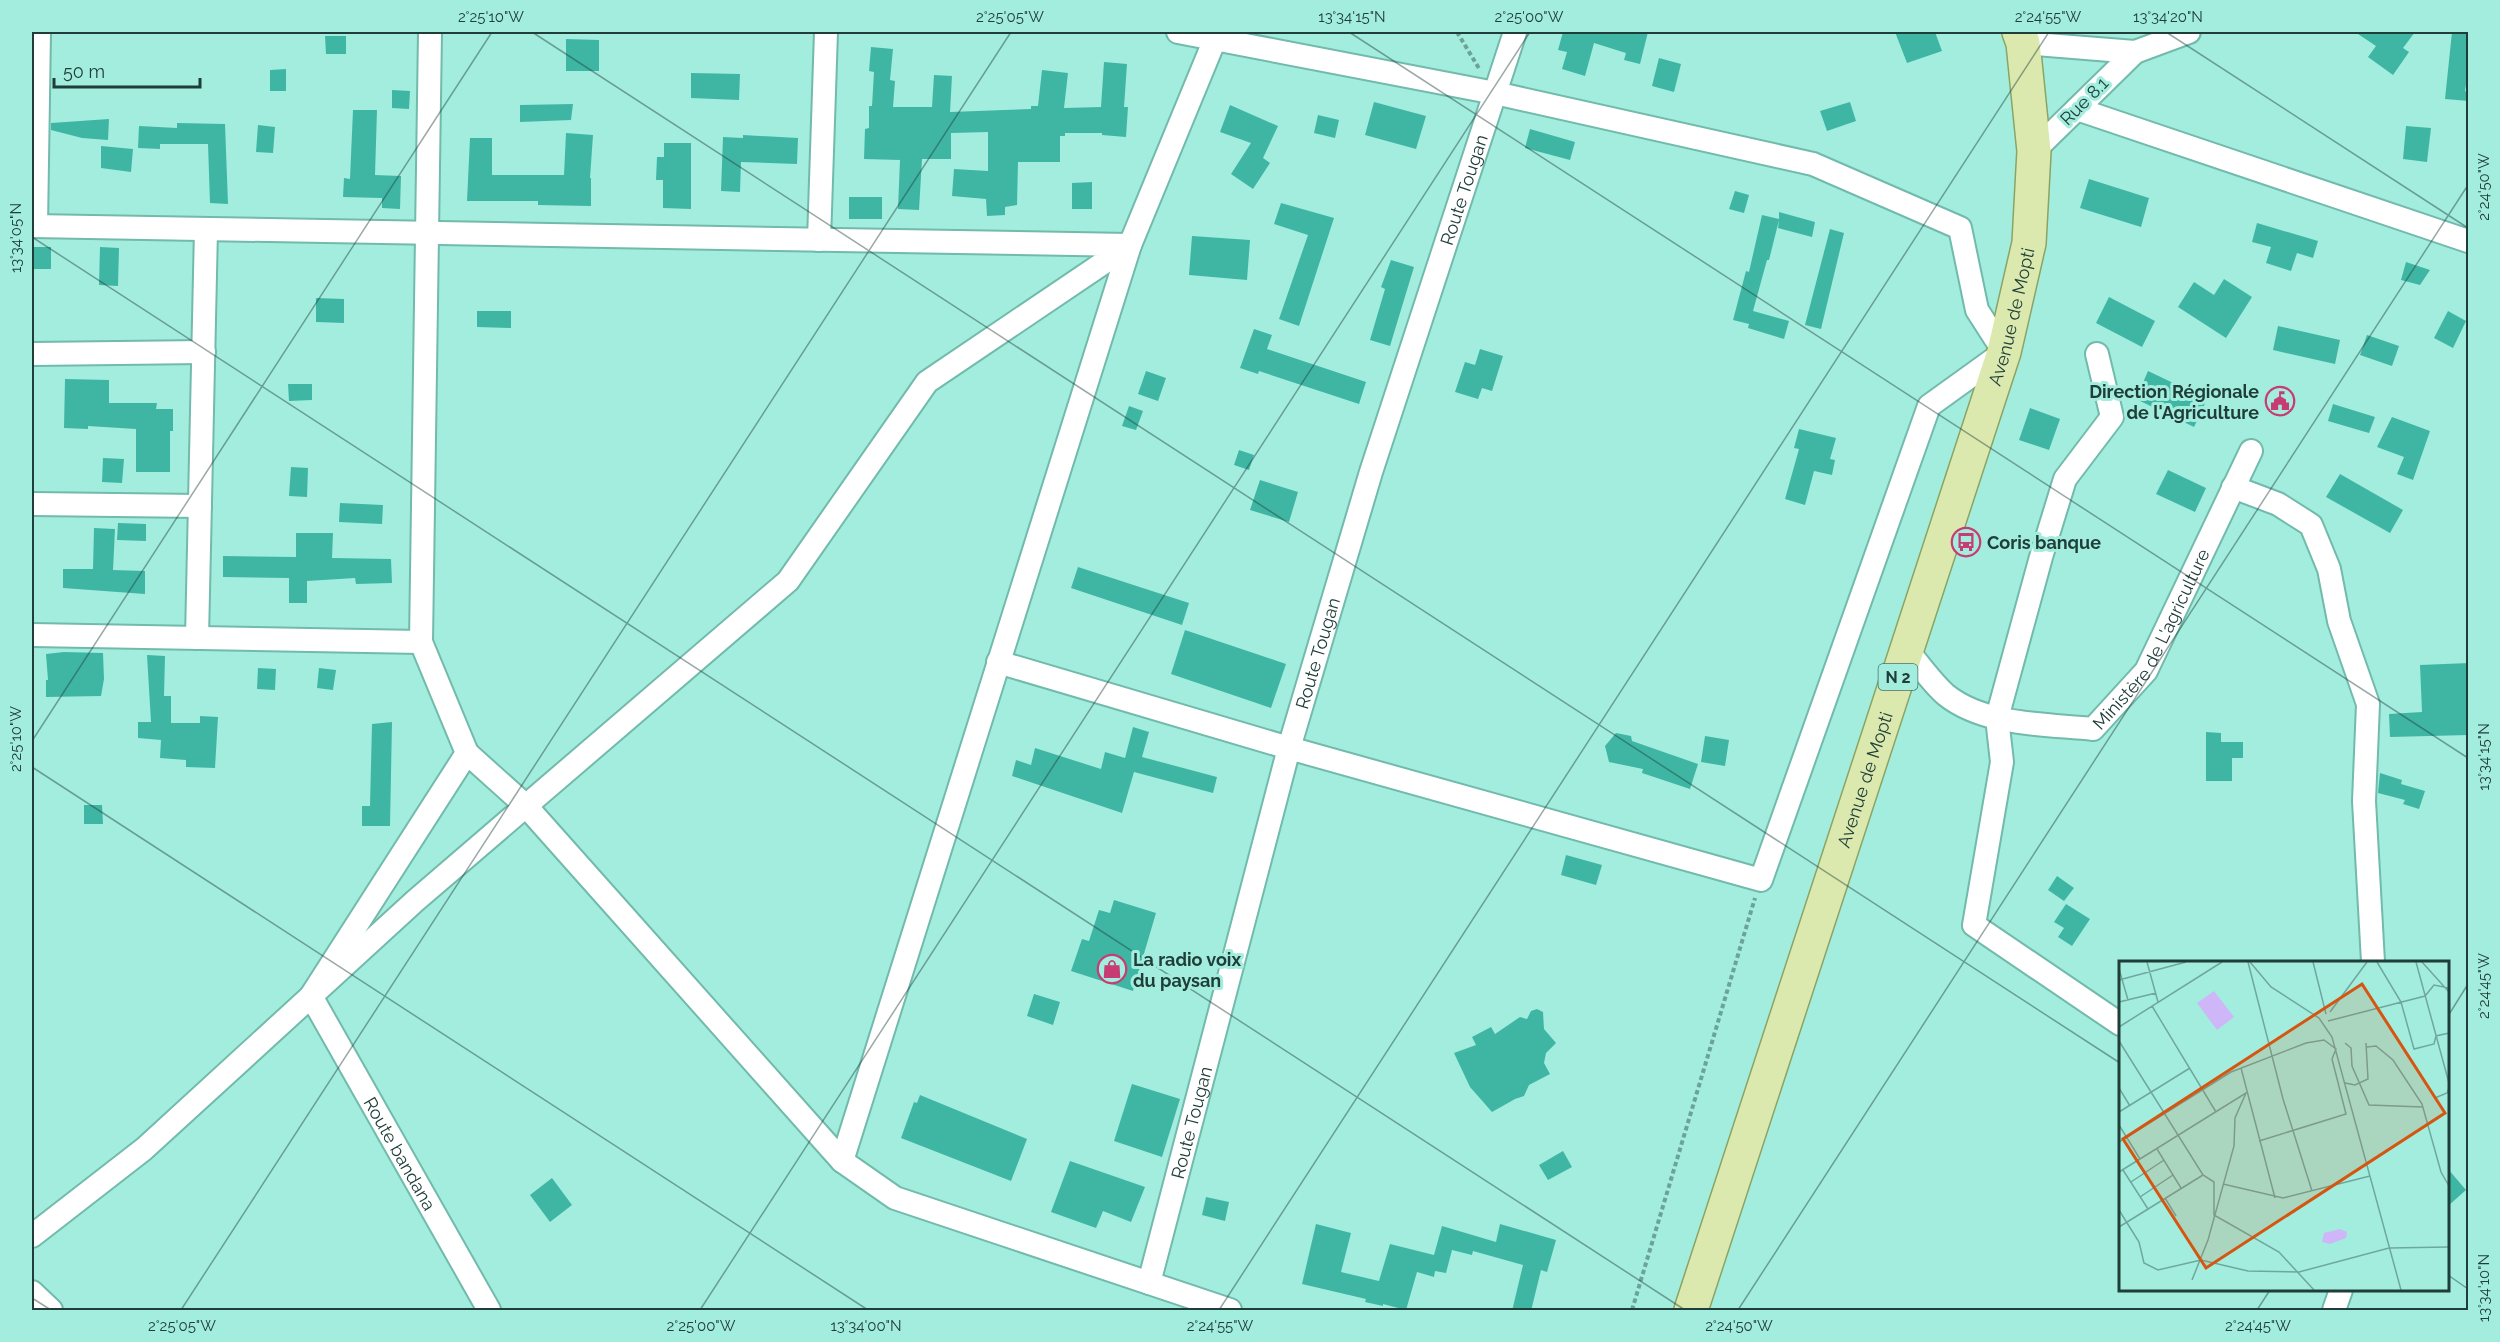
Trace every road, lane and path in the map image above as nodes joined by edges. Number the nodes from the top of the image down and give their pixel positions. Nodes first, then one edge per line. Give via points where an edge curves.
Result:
1 (39, 32) edge
2 (430, 32) edge
3 (826, 32) edge
4 (1178, 32) edge
5 (1457, 32) edge
6 (1515, 32) edge
7 (2189, 32) edge
8 (2021, 37) edge
9 (1215, 39) junction
10 (2098, 40) edge
11 (2135, 52) junction
12 (1495, 93) junction
13 (2077, 110) junction
14 (2034, 151) junction
15 (34, 226) edge
16 (206, 229) junction
17 (427, 233) junction
18 (819, 240) junction
19 (2469, 241) edge
20 (1130, 244) junction
21 (204, 352) junction
22 (2004, 352) junction
23 (32, 354) edge
24 (2097, 354) dead end
25 (2251, 451) dead end
26 (2234, 487) junction
27 (32, 504) edge
28 (200, 506) junction
29 (32, 635) edge
30 (197, 638) junction
31 (421, 642) junction
32 (1907, 650) junction
33 (998, 662) junction
34 (1997, 718) junction
35 (1289, 748) junction
36 (467, 753) junction
37 (526, 806) junction
38 (1761, 880) junction
39 (2373, 961) edge
40 (311, 996) junction
41 (2119, 1023) edge
42 (842, 1161) junction
43 (32, 1236) edge
44 (1149, 1283) junction
45 (2341, 1291) edge
46 (32, 1292) edge
47 (51, 1311) edge
48 (489, 1311) edge
49 (1230, 1311) edge
50 (1632, 1311) edge
51 (1691, 1311) edge
52 (2334, 1311) edge

1 - 15 street
2 - 17 street
3 - 18 street
4 - 9 street
5 - 12 path
6 - 12 street, Route Tougan
7 - 11 street, Rue 8.1
8 - 10 street, Rue 8.1
8 - 14 main road, Avenue de Mopti / N 2
9 - 12 street
9 - 20 street
10 - 11 street, Rue 8.1
11 - 13 street, Rue 8.1
12 - 22 street via 1813,164 1960,228 1977,310
12 - 35 street, Route Tougan via 1371,472
13 - 14 street, Rue 8.1
13 - 19 street
14 - 22 main road, Avenue de Mopti / N 2 via 2029,243
15 - 16 street
16 - 17 street
16 - 21 street
17 - 18 street
17 - 31 street
18 - 20 street
20 - 33 street
20 - 37 street via 927,382 788,581
21 - 23 street
21 - 28 street
22 - 32 main road, Avenue de Mopti / N 2
22 - 38 street via 1929,406
24 - 34 street via 2112,417 2065,479
25 - 26 street, Ministère de L'agriculture
26 - 34 street, Ministère de L'agriculture via 2146,671 2093,729
26 - 39 street via 2278,504 2310,525 2329,569 2339,621 2368,704 2364,801
27 - 28 street
28 - 30 street
29 - 30 street
30 - 31 street
31 - 36 street
32 - 34 street, Ministère de L'agriculture via 1945,694 1968,709
32 - 51 main road, Avenue de Mopti / N 2
33 - 35 street
33 - 42 street
34 - 41 street via 2002,762 1974,925
35 - 38 street
35 - 44 street, Route Tougan
36 - 37 street
36 - 40 street
37 - 40 street
37 - 42 street
38 - 50 path
40 - 43 street via 144,1149
40 - 48 street, Route bandana
42 - 44 street via 895,1198
44 - 49 street
45 - 52 street
46 - 47 street

